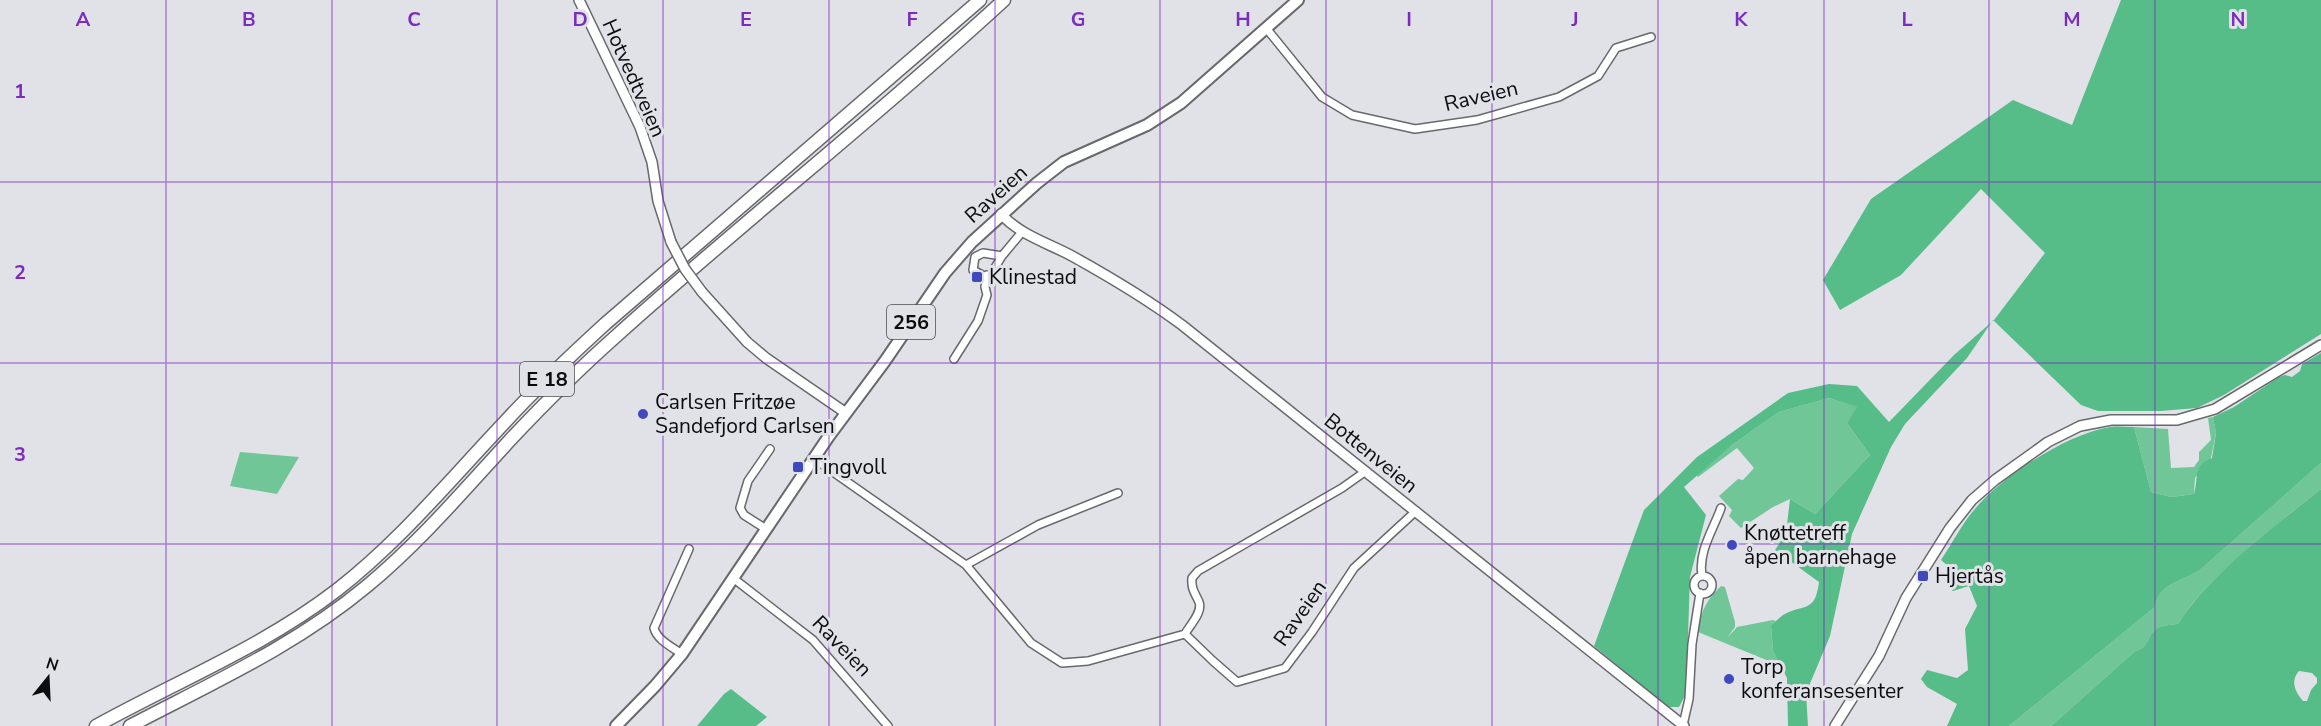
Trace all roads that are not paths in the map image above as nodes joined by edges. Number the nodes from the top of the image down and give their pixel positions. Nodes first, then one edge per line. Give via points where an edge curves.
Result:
1 (579, 0) edge
2 (980, 0) edge
3 (1004, 0) edge
4 (1298, 0) edge
5 (1266, 28) junction
6 (1651, 36) dead end
7 (1001, 214) junction
8 (1022, 232) junction
9 (1002, 256) junction
10 (987, 275) junction
11 (2321, 345) edge
12 (954, 359) dead end
13 (846, 413) junction
14 (770, 449) dead end
15 (813, 459) junction
16 (1366, 471) junction
17 (1118, 493) dead end
18 (1721, 508) dead end
19 (1416, 512) junction
20 (766, 529) junction
21 (689, 549) dead end
22 (966, 565) junction
23 (1702, 575) junction
24 (733, 578) junction
25 (1700, 593) junction
26 (1185, 634) junction
27 (682, 654) junction
28 (96, 726) edge
29 (130, 726) edge
30 (616, 726) edge
31 (888, 726) edge
32 (1683, 726) edge
33 (1835, 726) edge

1 - 13 main road, Hotvedtveien, bridge via 640,127 670,242 685,269 754,347
2 - 28 highway, E 18 via 590,339 518,408 398,537 357,574 256,643
3 - 29 highway, E 18 via 616,336 545,403 409,548 367,586 282,647
4 - 5 main road, Raveien / 256
5 - 6 street, Raveien via 1322,98 1352,114 1415,129 1477,120 1559,97 1598,76 1616,48
5 - 7 main road, Raveien / 256 via 1168,113 1064,162
7 - 8 main road, Bottenveien
7 - 13 main road, Raveien / 256 via 945,273
8 - 9 street
8 - 16 main road, Bottenveien via 1073,257 1163,311
9 - 10 street
9 - 10 street via 983,253 975,257 973,270
10 - 12 street via 987,295 978,321
11 - 33 main road via 2215,409 2177,420 2111,420 2080,426 2048,442 1995,480 1972,500 1950,528
13 - 15 main road, Raveien / 256
14 - 20 street via 748,481 740,508
15 - 20 main road, Raveien / 256
15 - 22 street
16 - 19 main road, Bottenveien
16 - 26 street via 1198,571 1191,578 1191,586 1200,610
17 - 22 street via 1038,525
18 - 23 street, Bottenveien via 1702,552
19 - 26 street, Raveien via 1354,568 1285,668 1237,682
19 - 32 main road, Bottenveien
20 - 24 main road, Raveien / 256
21 - 27 street via 654,628 658,637
22 - 26 street via 1031,643 1062,663 1088,661
23 - 25 street, Bottenveien via 1694,584
23 - 25 street, Bottenveien via 1713,586 1706,594
24 - 27 main road, Raveien / 256
24 - 31 street, Raveien via 813,640
25 - 32 street, Bottenveien
27 - 30 main road, Raveien / 256

